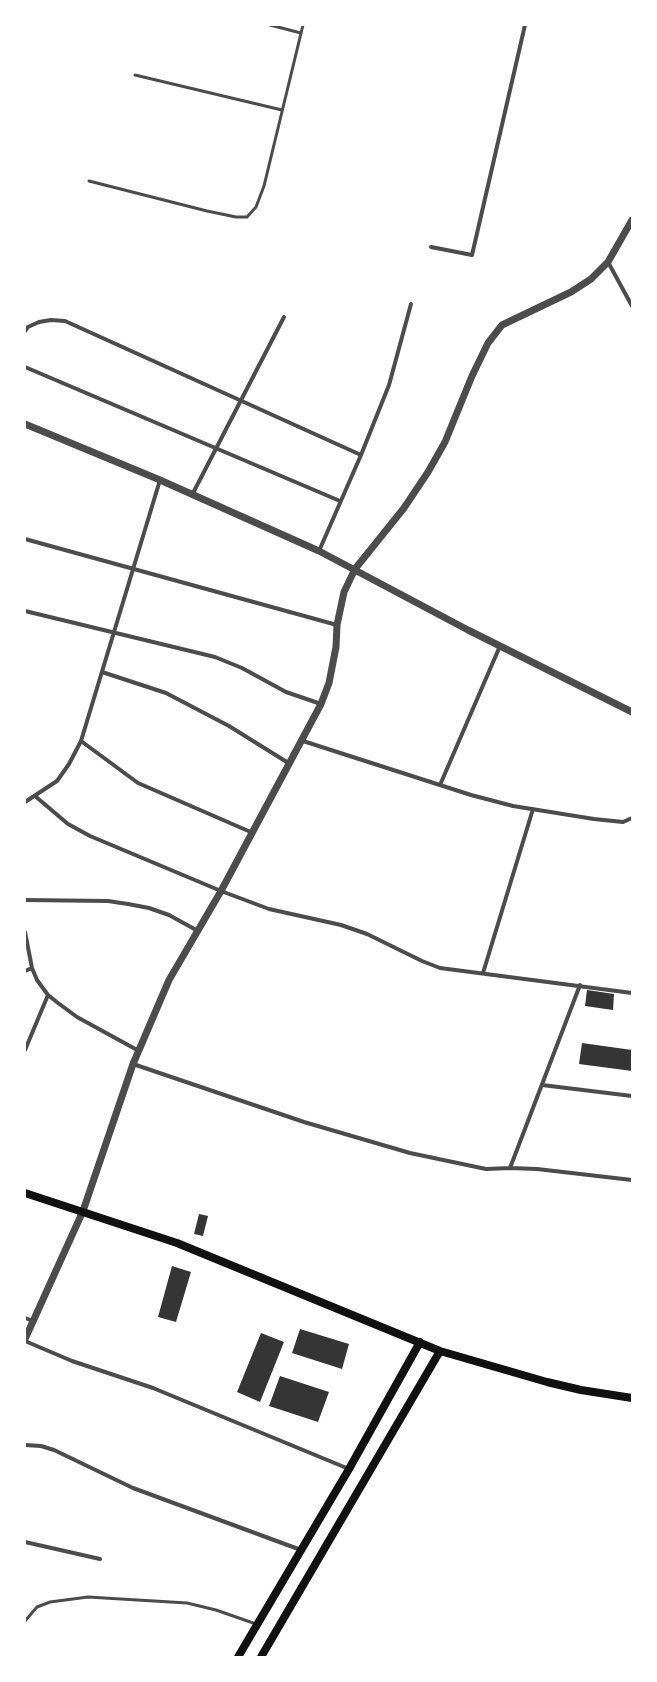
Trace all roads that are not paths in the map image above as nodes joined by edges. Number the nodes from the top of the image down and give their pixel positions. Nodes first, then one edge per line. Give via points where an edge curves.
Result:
1 (270, 25) edge
2 (303, 25) edge
3 (525, 25) edge
4 (301, 33) junction
5 (135, 75) dead end
6 (282, 110) junction
7 (89, 181) dead end
8 (632, 220) edge
9 (431, 248) dead end
10 (608, 262) junction
11 (411, 304) dead end
12 (632, 306) edge
13 (284, 318) dead end
14 (25, 331) edge
15 (25, 367) edge
16 (241, 400) junction
17 (25, 424) edge
18 (216, 448) junction
19 (361, 455) junction
20 (160, 480) junction
21 (192, 495) junction
22 (340, 502) junction
23 (25, 539) edge
24 (319, 551) junction
25 (134, 568) junction
26 (355, 569) junction
27 (25, 611) edge
28 (337, 625) junction
29 (114, 632) junction
30 (500, 646) junction
31 (102, 672) junction
32 (321, 704) junction
33 (632, 712) edge
34 (81, 741) junction
35 (303, 741) junction
36 (290, 764) junction
37 (440, 785) junction
38 (35, 796) junction
39 (25, 802) edge
40 (533, 809) junction
41 (632, 818) edge
42 (253, 832) junction
43 (221, 891) junction
44 (25, 900) edge
45 (198, 931) junction
46 (25, 932) edge
47 (32, 968) junction
48 (25, 971) edge
49 (483, 974) junction
50 (580, 986) junction
51 (632, 993) edge
52 (48, 994) junction
53 (25, 1050) edge
54 (139, 1051) junction
55 (133, 1064) junction
56 (542, 1085) junction
57 (632, 1096) edge
58 (510, 1168) junction
59 (632, 1180) edge
60 (25, 1193) edge
61 (83, 1211) junction
62 (25, 1318) edge
63 (33, 1321) junction
64 (25, 1340) edge
65 (420, 1342) junction
66 (440, 1350) junction
67 (632, 1398) edge
68 (25, 1445) edge
69 (349, 1469) junction
70 (25, 1542) edge
71 (301, 1550) junction
72 (100, 1559) dead end
73 (25, 1621) edge
74 (257, 1625) junction
75 (238, 1657) edge
76 (262, 1657) edge

1 - 4 lane
2 - 4 lane
3 - 9 street via 472,255
4 - 6 lane
5 - 6 lane
6 - 7 lane via 264,186 256,207 247,217 207,211
8 - 10 street
10 - 12 street
10 - 26 street via 591,279 571,292 502,325 488,343 445,442 428,472 404,508
11 - 19 street via 389,385
13 - 16 street
14 - 16 street via 39,322 65,321
15 - 18 street
16 - 18 street
16 - 19 street
17 - 20 street
18 - 21 street
18 - 22 street
19 - 22 street
20 - 21 street
20 - 25 street
21 - 24 street
22 - 24 street
23 - 25 street
24 - 26 street
25 - 28 street
25 - 29 street
26 - 28 street via 344,592
26 - 30 street
27 - 29 street
28 - 32 street via 336,647 329,682
29 - 31 street
29 - 32 street via 228,661 286,692
30 - 33 street
30 - 37 street
31 - 34 street
31 - 36 street via 166,693 229,726
32 - 35 street
34 - 38 street via 57,781
34 - 42 street via 138,783
35 - 36 street
35 - 37 street
36 - 42 street
37 - 40 street via 513,806
38 - 39 street
38 - 43 street via 68,824 90,836
40 - 41 street via 624,822
40 - 49 street
42 - 43 street
43 - 45 street
43 - 49 street via 269,909 341,925 367,934 440,968
44 - 45 street via 108,901 128,904 169,915
45 - 54 street via 169,980
46 - 47 street
47 - 48 street
47 - 52 street via 36,980
49 - 50 street
50 - 51 street
50 - 56 street
52 - 53 street
52 - 54 street via 78,1017
54 - 55 street
55 - 58 street via 304,1122 384,1146 479,1168
55 - 61 street
56 - 57 street
56 - 58 street
58 - 59 street
60 - 61 main road
61 - 63 street
61 - 65 main road via 177,1243
62 - 63 street
63 - 64 street
64 - 69 street via 72,1361 153,1388
65 - 66 main road
65 - 69 main road
66 - 67 main road via 547,1382
66 - 76 main road
68 - 71 street via 54,1450 140,1491
69 - 71 main road
70 - 72 street
71 - 74 main road
73 - 74 lane via 37,1608 50,1602 88,1597 187,1603 216,1610
74 - 75 main road

